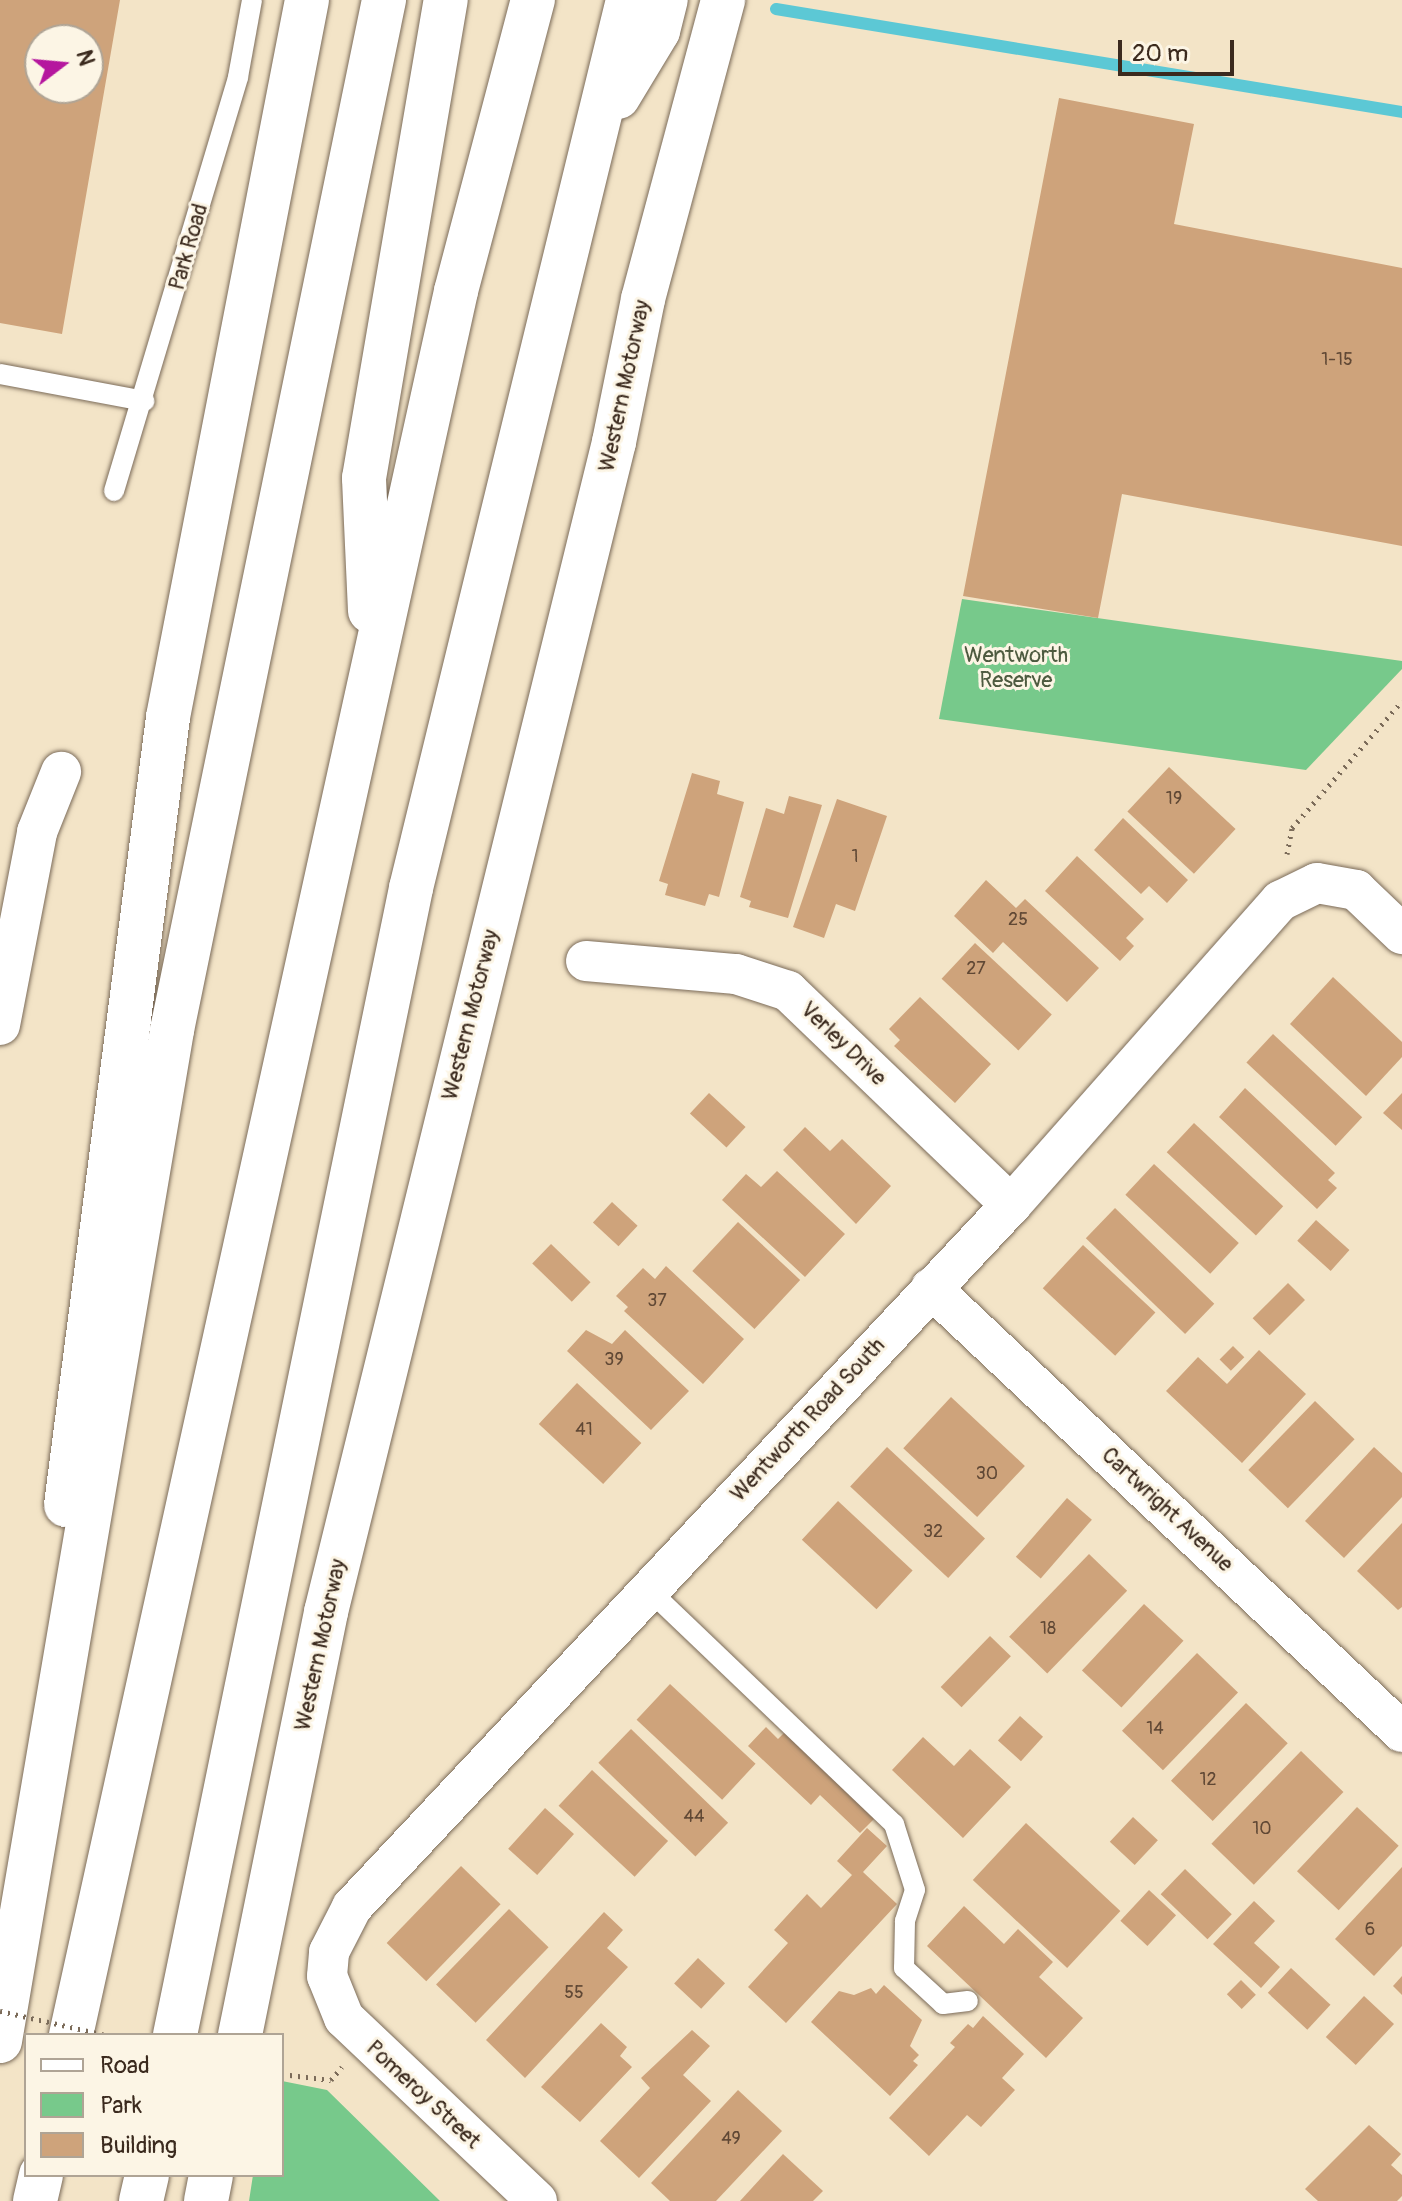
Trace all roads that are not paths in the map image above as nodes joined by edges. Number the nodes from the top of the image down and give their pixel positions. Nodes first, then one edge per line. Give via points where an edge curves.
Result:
1 (252, 0) edge
2 (307, 0) edge
3 (384, 0) edge
4 (446, 0) edge
5 (754, 0) edge
6 (532, 5) edge
7 (644, 14) edge
8 (724, 28) edge
9 (0, 374) edge
10 (144, 401) junction
11 (114, 491) dead end
12 (372, 669) junction
13 (61, 772) dead end
14 (1402, 934) edge
15 (586, 961) dead end
16 (0, 1025) edge
17 (1011, 1205) junction
18 (931, 1288) junction
19 (649, 1590) junction
20 (1402, 1732) edge
21 (25, 1914) junction
22 (327, 1976) joint
23 (968, 2001) dead end
24 (71, 2033) edge
25 (175, 2033) edge
26 (240, 2033) edge
27 (0, 2041) edge
28 (41, 2177) edge
29 (147, 2177) edge
30 (211, 2177) edge
31 (35, 2201) edge
32 (141, 2201) edge
33 (206, 2201) edge
34 (537, 2201) edge

1 - 10 lane, Park Road via 238,77
2 - 21 highway via 168,717 78,1381
3 - 21 highway via 172,1030
4 - 12 highway via 364,478
5 - 8 highway, Western Motorway
6 - 12 highway via 456,291
7 - 25 highway via 596,133 411,888
8 - 26 highway, Western Motorway via 614,442 326,1612
9 - 10 lane
10 - 11 lane, Park Road
12 - 24 highway
13 - 16 street via 37,832
14 - 17 street, Wentworth Road South via 1356,890 1317,883 1280,901
15 - 17 street, Verley Drive via 736,974 788,991
17 - 18 street, Wentworth Road South
18 - 19 street, Wentworth Road South
18 - 20 street, Cartwright Avenue
19 - 22 street, Wentworth Road South via 352,1907 329,1952
19 - 23 lane via 894,1824 915,1890 905,1921 904,1968 943,2004
21 - 27 highway
22 - 34 street, Pomeroy Street via 334,2000 365,2042
28 - 31 highway
29 - 32 highway
30 - 33 highway

